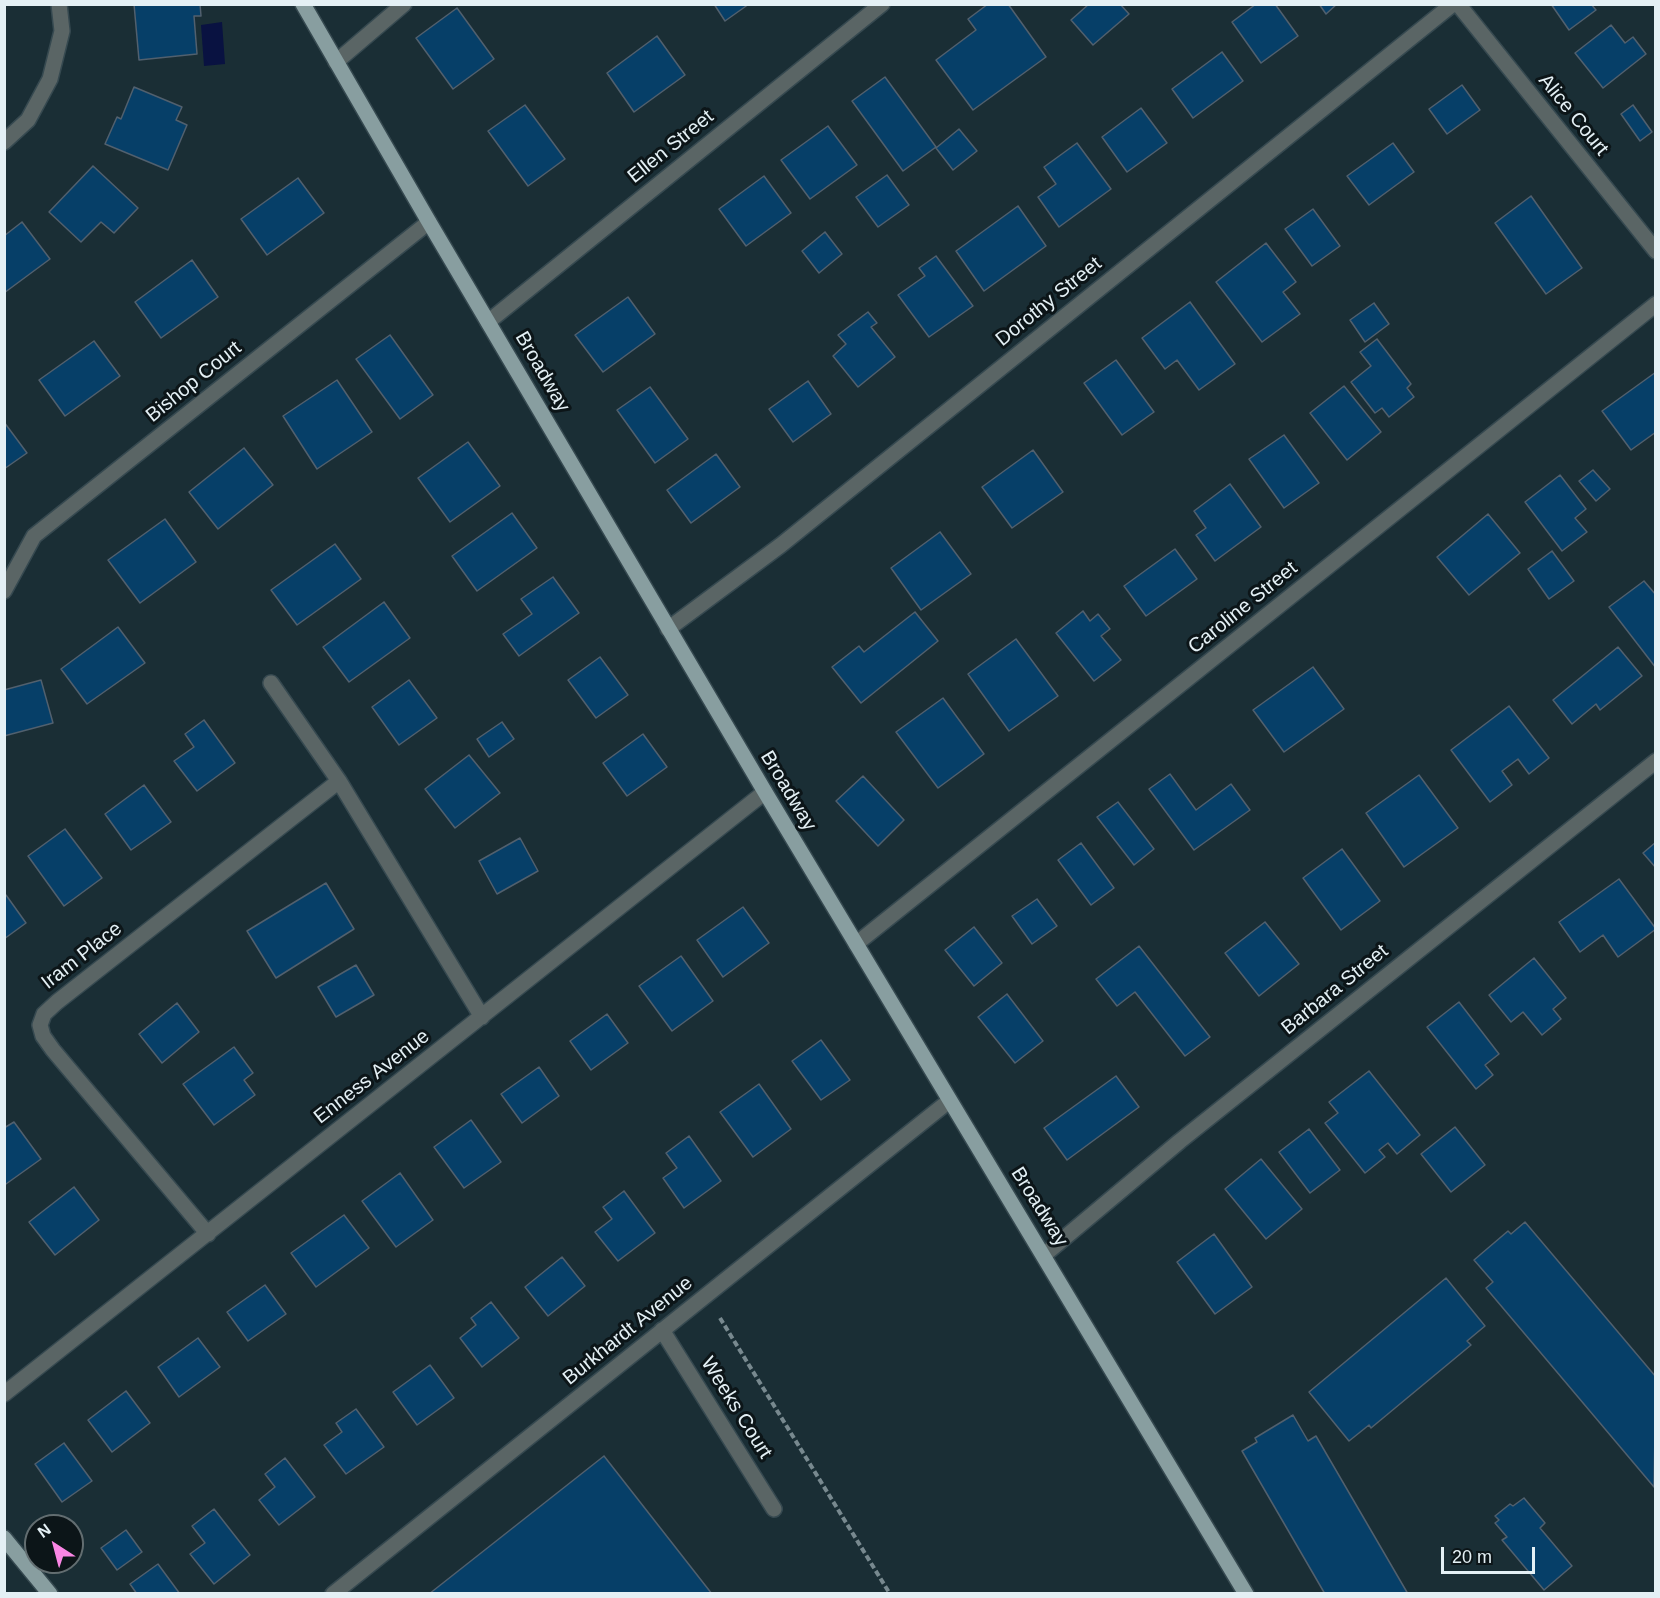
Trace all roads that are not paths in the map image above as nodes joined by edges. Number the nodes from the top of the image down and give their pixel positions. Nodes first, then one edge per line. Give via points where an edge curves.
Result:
1 (58, 4) edge
2 (303, 4) edge
3 (404, 4) edge
4 (882, 4) edge
5 (1455, 4) edge
6 (336, 62) junction
7 (4, 142) edge
8 (429, 222) junction
9 (1656, 251) edge
10 (1656, 304) edge
11 (488, 322) junction
12 (4, 591) edge
13 (668, 629) junction
14 (271, 683) dead end
15 (1656, 760) edge
16 (339, 781) junction
17 (765, 792) junction
18 (856, 944) junction
19 (482, 1017) junction
20 (949, 1101) junction
21 (208, 1234) junction
22 (1044, 1255) junction
23 (662, 1330) junction
24 (4, 1394) edge
25 (774, 1509) dead end
26 (4, 1538) edge
27 (50, 1593) edge
28 (333, 1593) edge
29 (1246, 1593) edge

1 - 7 street via 62,32 50,79 27,120
2 - 6 main road, Broadway
3 - 6 street
4 - 11 street, Ellen Street
5 - 9 street, Alice Court
5 - 13 street, Dorothy Street via 781,544
6 - 8 main road, Broadway
8 - 11 main road, Broadway
8 - 12 street, Bishop Court via 34,536
10 - 18 street, Caroline Street
11 - 13 main road, Broadway
13 - 17 main road, Broadway
14 - 16 street
15 - 22 street, Barbara Street via 1180,1141
16 - 19 street
16 - 21 street, Iram Place via 57,1002 44,1014 40,1025 53,1050
17 - 18 main road, Broadway
17 - 19 street, Enness Avenue
18 - 20 main road, Broadway
19 - 21 street, Enness Avenue
20 - 22 main road, Broadway
20 - 23 street, Burkhardt Avenue
21 - 24 street, Enness Avenue
22 - 29 main road, Broadway
23 - 25 street, Weeks Court
23 - 28 street, Burkhardt Avenue
26 - 27 main road

